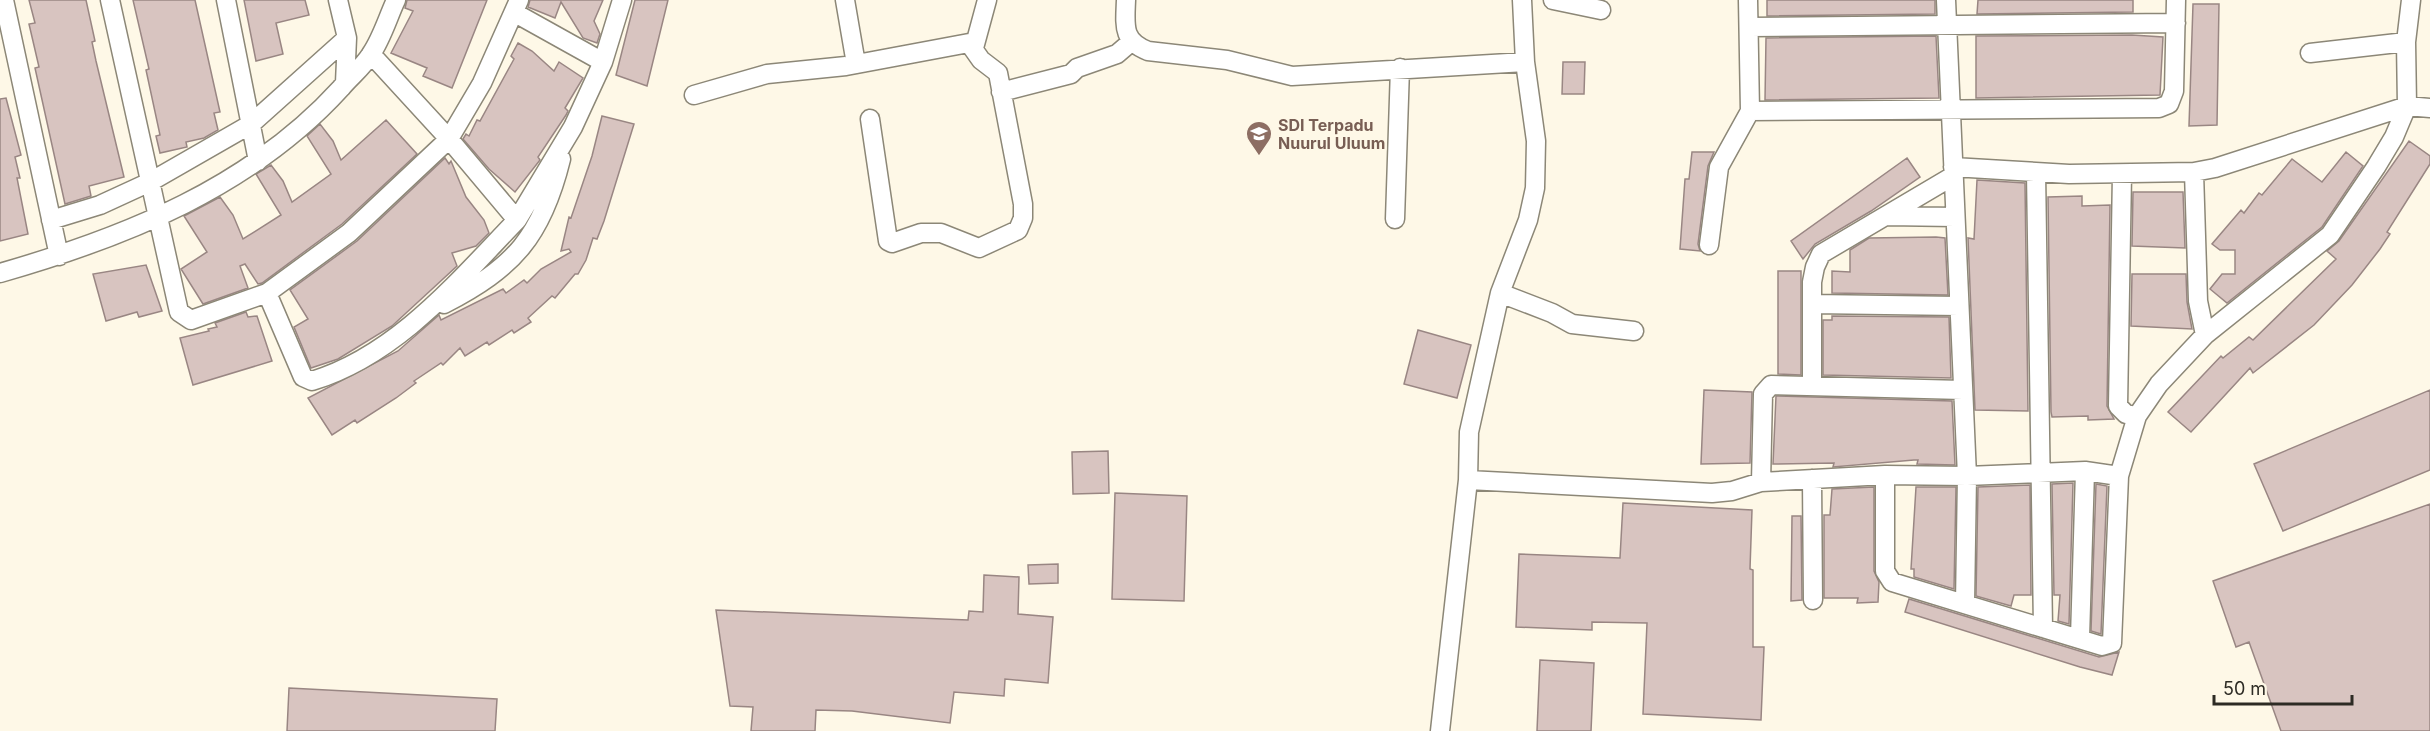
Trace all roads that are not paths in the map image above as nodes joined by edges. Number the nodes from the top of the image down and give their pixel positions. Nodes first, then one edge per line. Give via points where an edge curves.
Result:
1 (4, 0) edge
2 (110, 0) edge
3 (226, 0) edge
4 (338, 0) edge
5 (396, 0) edge
6 (622, 0) edge
7 (845, 0) edge
8 (987, 0) edge
9 (1126, 0) edge
10 (1522, 0) edge
11 (1553, 0) edge
12 (1748, 0) edge
13 (1946, 0) edge
14 (2176, 0) edge
15 (2411, 0) edge
16 (517, 6) edge
17 (1601, 10) dead end
18 (2176, 23) junction
19 (1947, 25) junction
20 (1750, 27) junction
21 (347, 38) junction
22 (1131, 42) junction
23 (2406, 42) junction
24 (974, 48) junction
25 (2310, 53) dead end
26 (371, 54) junction
27 (603, 62) junction
28 (1525, 62) junction
29 (856, 64) junction
30 (1400, 68) junction
31 (345, 84) junction
32 (1001, 92) junction
33 (694, 95) dead end
34 (2407, 106) junction
35 (2430, 108) edge
36 (1750, 111) junction
37 (1951, 111) junction
38 (870, 119) dead end
39 (251, 124) junction
40 (449, 139) junction
41 (564, 146) junction
42 (258, 161) junction
43 (1953, 171) junction
44 (2036, 172) junction
45 (2194, 172) junction
46 (2122, 174) junction
47 (150, 182) junction
48 (1887, 216) junction
49 (1955, 217) junction
50 (157, 219) junction
51 (1395, 219) dead end
52 (51, 220) junction
53 (516, 220) junction
54 (1709, 245) dead end
55 (58, 256) junction
56 (0, 273) edge
57 (267, 293) junction
58 (1500, 293) junction
59 (1812, 304) junction
60 (1959, 306) junction
61 (427, 313) junction
62 (1634, 331) dead end
63 (2205, 335) junction
64 (1812, 386) junction
65 (1963, 390) junction
66 (2137, 416) junction
67 (2085, 471) junction
68 (2042, 472) junction
69 (1885, 475) junction
70 (1967, 476) junction
71 (2119, 476) junction
72 (1468, 480) junction
73 (1812, 480) junction
74 (1761, 482) junction
75 (1813, 600) dead end
76 (1965, 604) junction
77 (2043, 628) junction
78 (2080, 638) junction
79 (1440, 731) edge

1 - 52 street
2 - 47 street
3 - 39 street
4 - 21 street
5 - 26 street
6 - 27 street
7 - 29 street
8 - 24 street
9 - 22 street via 1125,20
10 - 28 street
11 - 17 street
12 - 20 street
13 - 19 street
14 - 18 street
15 - 23 street
16 - 27 street
16 - 40 street via 482,83
18 - 19 street
18 - 37 street via 2174,91 2169,104 2159,108
19 - 20 street
19 - 37 street
20 - 36 street
21 - 31 street
21 - 39 street
22 - 30 street via 1148,51 1227,60 1292,76
22 - 32 street via 1117,54 1077,68 1071,74
23 - 25 street
23 - 34 street
24 - 29 street via 966,43
24 - 32 street via 998,74
26 - 31 street
26 - 40 street
27 - 41 street
28 - 30 street
28 - 58 street via 1536,141 1535,188 1528,220
29 - 33 street via 767,74
30 - 51 street
31 - 42 street via 313,118
32 - 38 street via 1023,218 1018,230 979,248 940,233 888,241
34 - 35 street
34 - 45 street
34 - 63 street via 2394,137 2330,235
36 - 37 street
36 - 54 street via 1719,167
37 - 43 street
39 - 42 street
39 - 47 street
40 - 53 street
40 - 57 street via 349,233
41 - 53 street
41 - 61 street via 552,197 520,252 499,270
42 - 50 street
43 - 44 street
43 - 48 street
43 - 49 street
44 - 46 street
44 - 68 street
45 - 46 street
45 - 63 street via 2198,301
46 - 66 street via 2118,406 2126,414
47 - 50 street
47 - 52 street via 100,205
48 - 49 street
48 - 59 street via 1821,254 1815,267
49 - 60 street
50 - 55 street
50 - 57 street via 183,318 191,320
52 - 55 street
53 - 61 street
55 - 56 street
57 - 61 street via 303,377 308,380 336,374 354,364
58 - 62 street via 1572,324
58 - 72 street via 1469,432
59 - 60 street
59 - 64 street
60 - 65 street
63 - 66 street via 2159,384
64 - 65 street
64 - 74 street via 1766,388
65 - 70 street
66 - 71 street
67 - 68 street
67 - 71 street
67 - 78 street
68 - 70 street
68 - 77 street
69 - 70 street
69 - 73 street
69 - 76 street via 1888,578
70 - 76 street
71 - 78 street via 2114,638 2112,643 2102,646
72 - 74 street via 1712,493
72 - 79 street
73 - 74 street
73 - 75 street
76 - 77 street
77 - 78 street

